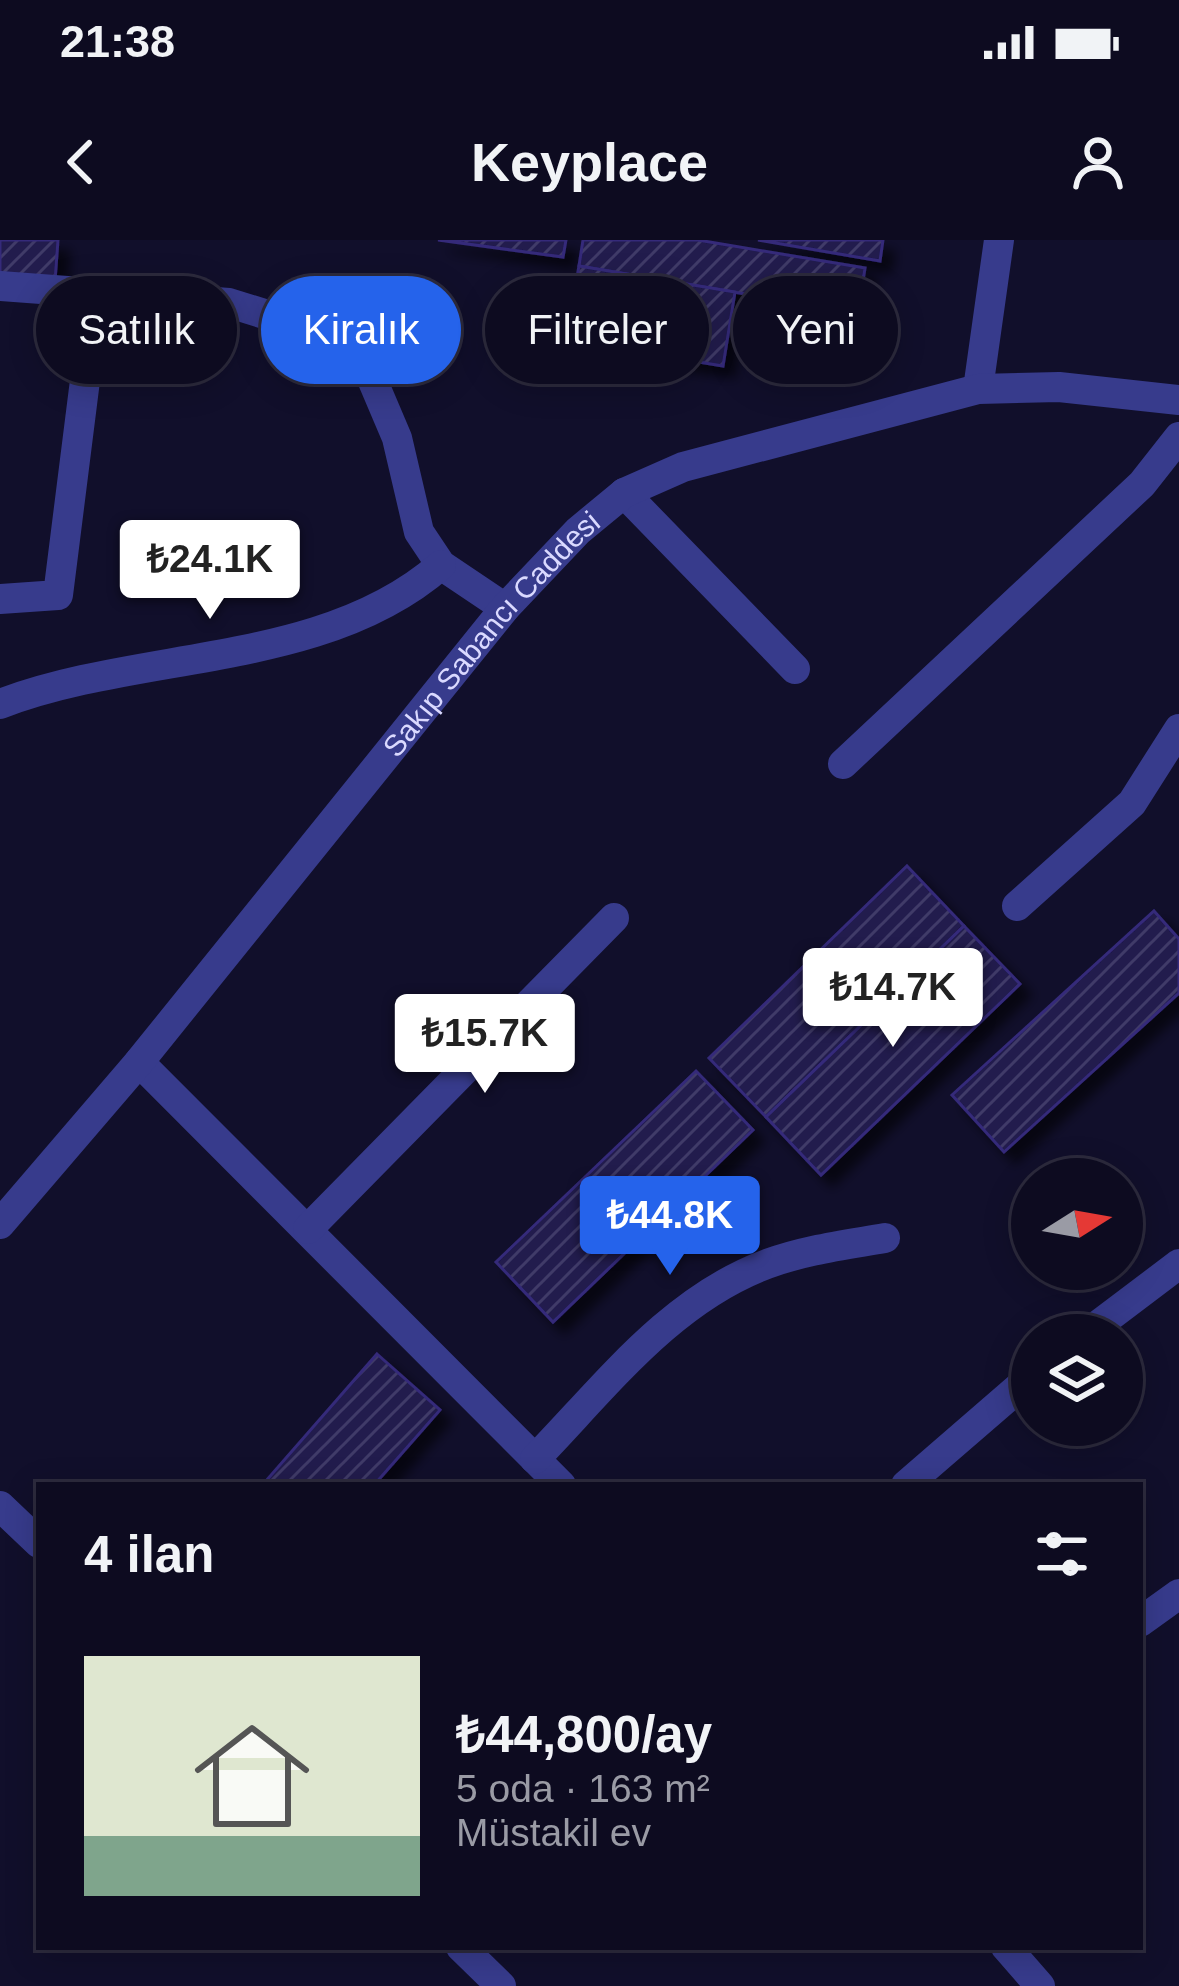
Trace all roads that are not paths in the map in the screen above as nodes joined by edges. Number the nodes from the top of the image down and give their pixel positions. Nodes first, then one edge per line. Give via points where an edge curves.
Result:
1 (999, 240) edge
2 (0, 286) edge
3 (36, 289) edge
4 (237, 305) edge
5 (85, 384) edge
6 (978, 389) junction
7 (1179, 400) edge
8 (1179, 436) edge
9 (625, 493) junction
10 (441, 565) junction
11 (0, 599) edge
12 (505, 608) junction
13 (795, 669) dead end
14 (0, 704) edge
15 (1179, 729) edge
16 (843, 764) dead end
17 (1017, 906) dead end
18 (614, 918) dead end
19 (140, 1062) junction
20 (0, 1224) edge
21 (308, 1228) junction
22 (884, 1238) dead end
23 (1179, 1264) edge
24 (1113, 1314) edge
25 (1011, 1394) edge
26 (535, 1460) junction
27 (558, 1482) edge
28 (909, 1482) edge
29 (0, 1507) edge
30 (36, 1540) edge
31 (1179, 1594) edge
32 (1143, 1620) edge
33 (464, 1950) edge
34 (1009, 1950) edge
35 (501, 1986) edge
36 (1040, 1986) edge

1 - 6 street
2 - 3 street
4 - 10 street via 329,334 366,365 397,438 419,532
5 - 11 street via 58,595
6 - 7 street, Sakıp Sabancı Caddesi via 1059,387
6 - 9 street, Sakıp Sabancı Caddesi via 683,466
8 - 16 street via 1142,484
9 - 12 street, Sakıp Sabancı Caddesi
9 - 13 street
10 - 12 street
10 - 14 street via 407,594 269,645
12 - 19 street, Sakıp Sabancı Caddesi
15 - 17 street via 1132,803
18 - 21 street
19 - 20 street, Sakıp Sabancı Caddesi
19 - 21 street
21 - 26 street
22 - 26 street via 787,1258 710,1292 664,1326
23 - 24 street
25 - 28 street
26 - 27 street
29 - 30 street
31 - 32 street
33 - 35 street
34 - 36 street

